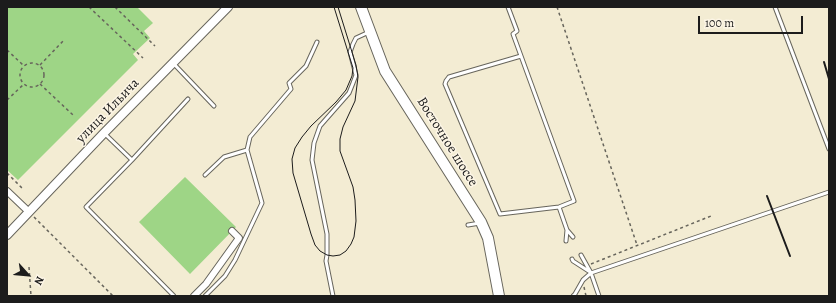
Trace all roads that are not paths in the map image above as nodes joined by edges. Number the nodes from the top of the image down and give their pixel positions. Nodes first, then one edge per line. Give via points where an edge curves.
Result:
1 (228, 7) edge
2 (361, 7) edge
3 (508, 7) edge
4 (776, 7) edge
5 (371, 31) junction
6 (317, 42) dead end
7 (520, 56) junction
8 (173, 63) junction
9 (188, 99) dead end
10 (214, 106) dead end
11 (104, 133) junction
12 (829, 149) edge
13 (246, 150) junction
14 (132, 160) junction
15 (205, 175) dead end
16 (7, 191) edge
17 (829, 192) edge
18 (559, 207) junction
19 (29, 212) junction
20 (481, 222) junction
21 (468, 225) dead end
22 (567, 230) junction
23 (232, 231) dead end
24 (7, 235) edge
25 (573, 237) dead end
26 (566, 241) dead end
27 (581, 255) dead end
28 (572, 259) dead end
29 (591, 273) junction
30 (574, 295) edge
31 (174, 296) edge
32 (194, 296) edge
33 (206, 296) edge
34 (333, 296) edge
35 (499, 296) edge
36 (567, 296) edge
37 (599, 296) edge

1 - 8 street, улица Ильича
2 - 5 main road, Восточное шоссе
3 - 7 lane via 517,31 513,34
4 - 12 lane
5 - 20 main road, Восточное шоссе via 385,71
5 - 34 lane via 356,38 350,52 356,75 349,93 320,126 314,142 312,160 327,234 326,261
6 - 13 lane via 306,66 289,82 291,89 250,137
7 - 18 lane via 574,201
7 - 18 lane via 449,77 446,80 446,87 500,214
8 - 10 lane
8 - 11 street, улица Ильича
9 - 14 lane
11 - 14 lane
11 - 19 street, улица Ильича
13 - 15 lane via 224,157
13 - 33 lane via 262,203 235,260 225,276
14 - 31 lane via 86,207
16 - 19 street
17 - 29 lane
18 - 22 lane
19 - 24 street, улица Ильича
20 - 21 lane
20 - 35 main road, Восточное шоссе via 488,238
22 - 25 lane
22 - 26 lane
23 - 32 street via 239,238 206,284
27 - 29 lane
28 - 29 lane
29 - 30 lane via 583,280
29 - 37 lane
30 - 36 lane

